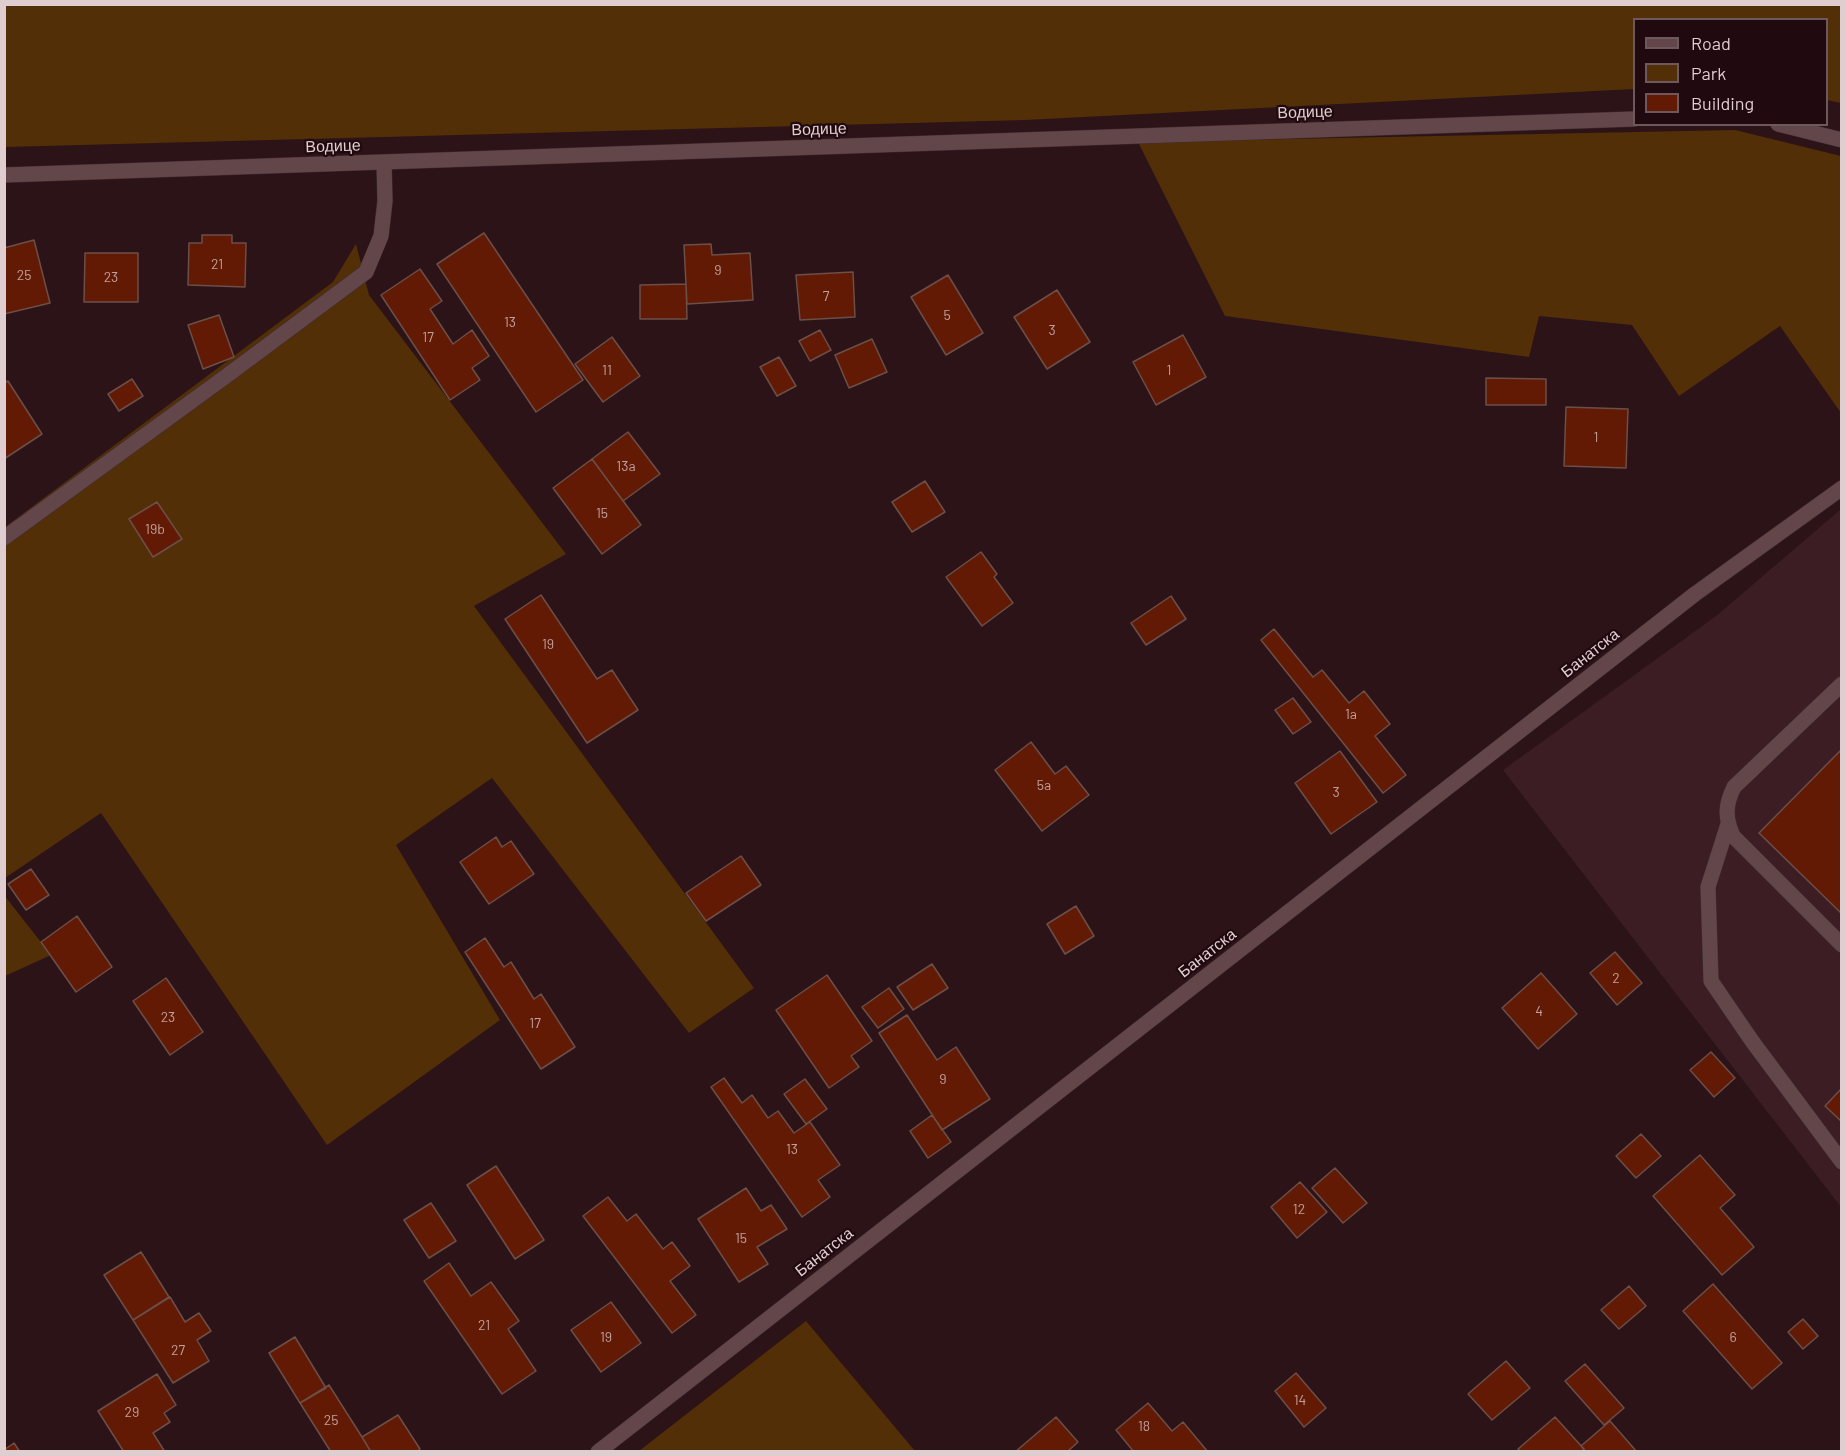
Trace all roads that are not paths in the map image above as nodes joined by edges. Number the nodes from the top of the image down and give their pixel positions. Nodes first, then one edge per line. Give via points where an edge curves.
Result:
1 (1633, 119) edge
2 (1786, 126) edge
3 (1842, 140) edge
4 (384, 162) junction
5 (4, 175) edge
6 (1842, 488) edge
7 (4, 538) edge
8 (1842, 684) edge
9 (1728, 824) junction
10 (1842, 945) edge
11 (1842, 1162) edge
12 (598, 1452) edge

1 - 4 street, Водице
2 - 3 street
4 - 5 street, Водице
4 - 7 street via 381,236 366,272
6 - 12 street, Банатска via 1695,594
8 - 9 street via 1734,787 1728,799
9 - 10 street via 1733,836
9 - 11 street via 1708,887 1712,981

